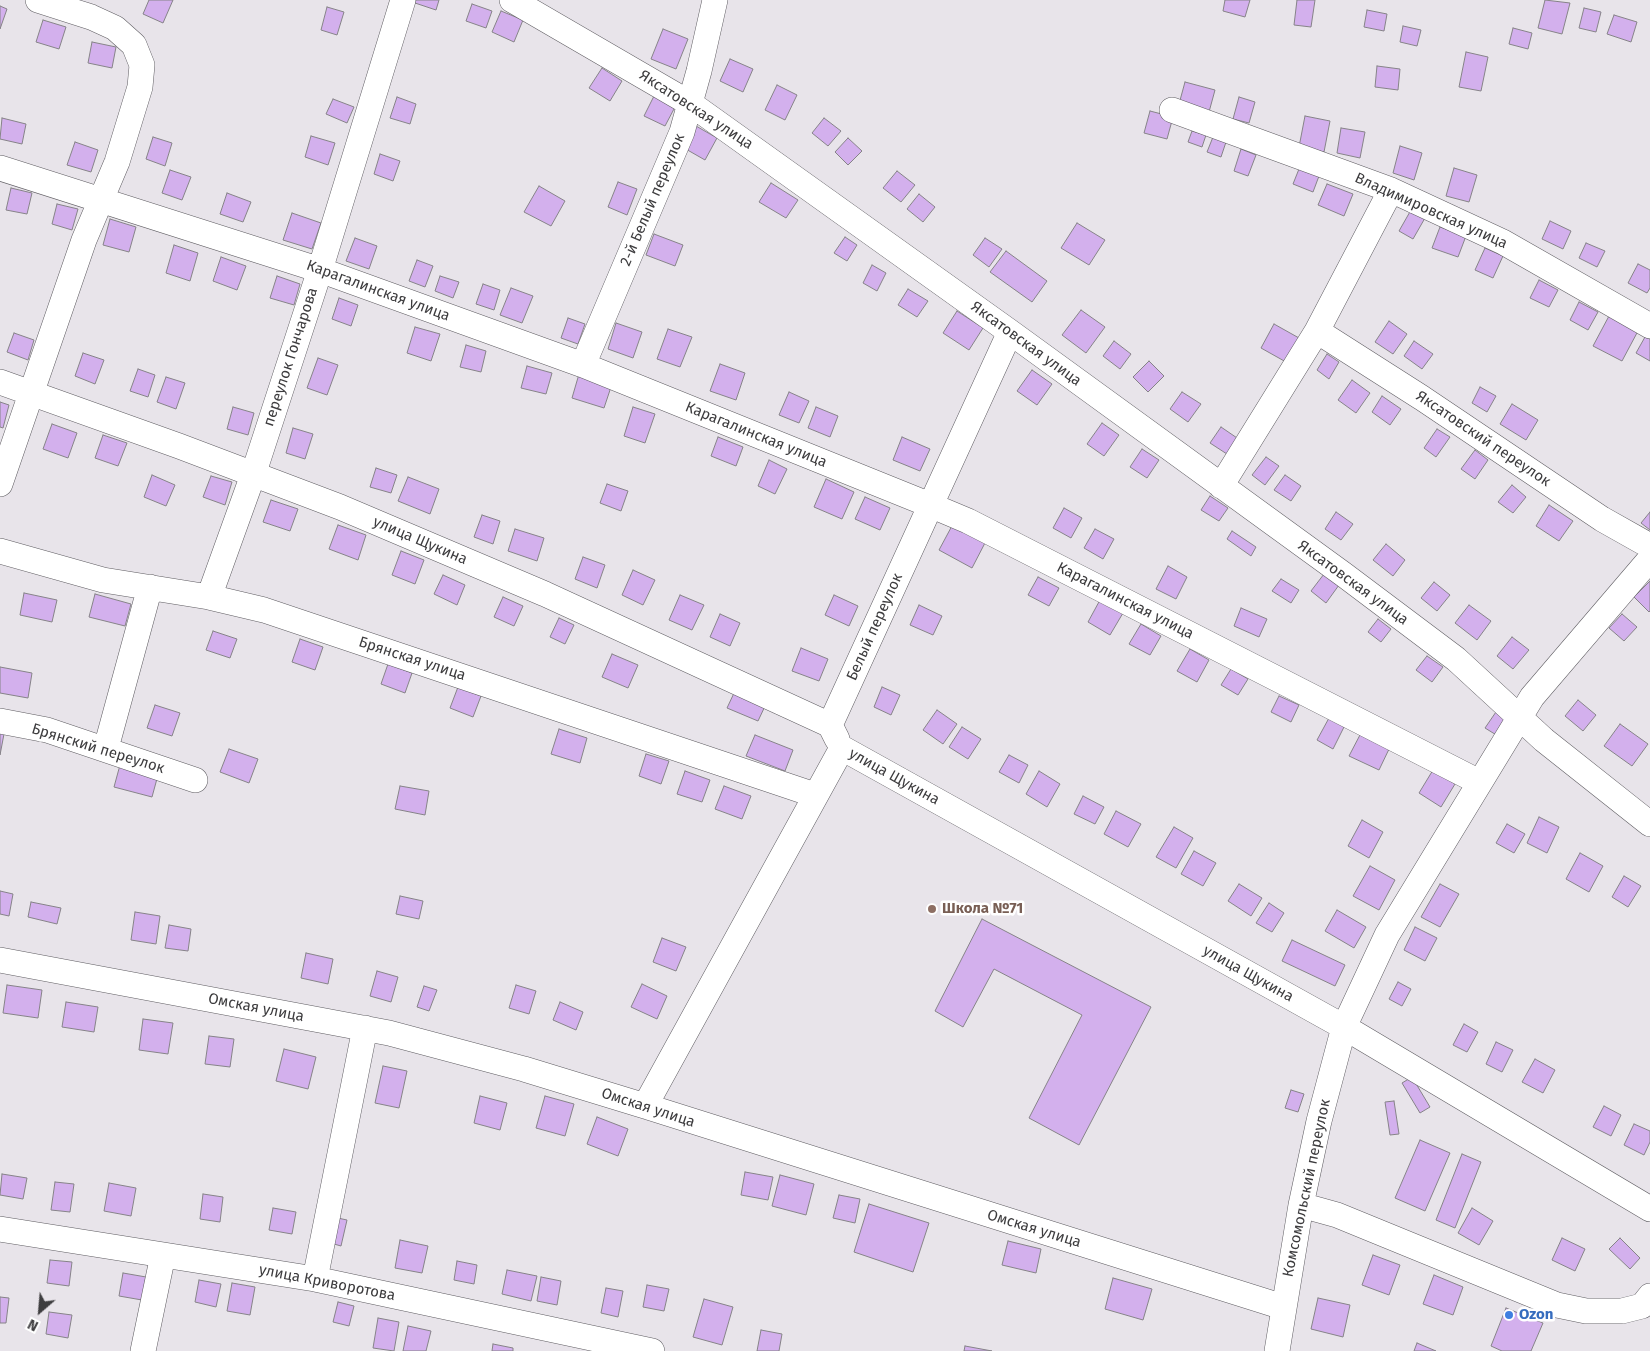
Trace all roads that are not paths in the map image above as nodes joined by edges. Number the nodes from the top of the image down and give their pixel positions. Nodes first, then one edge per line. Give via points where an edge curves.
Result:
1 (38, 0) edge
2 (403, 0) edge
3 (512, 0) edge
4 (715, 0) edge
5 (691, 104) junction
6 (1172, 110) dead end
7 (0, 168) edge
8 (1390, 190) junction
9 (100, 200) junction
10 (320, 270) junction
11 (1650, 326) edge
12 (1318, 331) junction
13 (1010, 332) junction
14 (583, 365) junction
15 (0, 382) edge
16 (31, 392) junction
17 (253, 475) junction
18 (0, 484) edge
19 (1221, 486) junction
20 (930, 505) junction
21 (1650, 546) edge
22 (0, 552) edge
23 (1650, 559) edge
24 (150, 587) junction
25 (209, 597) junction
26 (1520, 717) junction
27 (0, 721) edge
28 (830, 725) junction
29 (106, 748) junction
30 (842, 748) junction
31 (194, 780) dead end
32 (1479, 782) junction
33 (815, 795) junction
34 (1650, 824) edge
35 (0, 960) edge
36 (1344, 1027) junction
37 (365, 1028) junction
38 (645, 1106) junction
39 (1301, 1205) junction
40 (1650, 1209) edge
41 (0, 1229) edge
42 (163, 1255) junction
43 (315, 1279) junction
44 (1650, 1296) edge
45 (1283, 1307) junction
46 (143, 1351) edge
47 (652, 1351) edge
48 (1277, 1351) edge

1 - 9 street via 115,28 134,45 142,64 140,87 117,162
2 - 10 street, переулок Гончарова
3 - 5 street, Яксатовская улица
4 - 5 street, 2-й Белый переулок
5 - 13 street, Яксатовская улица
5 - 14 street, 2-й Белый переулок
6 - 8 street, Владимировская улица
7 - 9 street, Карагалинская улица
8 - 11 street, Владимировская улица via 1503,242
8 - 12 street
9 - 10 street, Карагалинская улица
9 - 16 street
10 - 14 street, Карагалинская улица
10 - 17 street, переулок Гончарова
12 - 19 street
12 - 21 street, Яксатовский переулок via 1602,519
13 - 19 street, Яксатовская улица
13 - 20 street, Белый переулок
14 - 20 street, Карагалинская улица
15 - 16 street, улица Щукина
16 - 17 street, улица Щукина
16 - 18 street
17 - 25 street, переулок Гончарова
17 - 28 street, улица Щукина via 340,507 545,594
19 - 26 street, Яксатовская улица via 1456,659
20 - 28 street, Белый переулок
20 - 32 street, Карагалинская улица
22 - 24 street, Брянская улица via 104,580
23 - 26 street via 1532,697
24 - 25 street, Брянская улица
24 - 29 street
25 - 33 street, Брянская улица via 264,610
26 - 32 street, Комсомольский переулок
26 - 34 street via 1583,773
27 - 29 street, Брянский переулок via 47,730
28 - 30 street
29 - 31 street, Брянский переулок
30 - 33 street
30 - 36 street, улица Щукина
32 - 36 street, Комсомольский переулок via 1387,935
33 - 38 street
35 - 37 street, Омская улица
36 - 39 street, Комсомольский переулок
36 - 40 street, улица Щукина
37 - 38 street, Омская улица via 524,1069
37 - 43 street
38 - 45 street, Омская улица
39 - 44 street via 1337,1216 1557,1305 1586,1311 1622,1311 1642,1306
39 - 45 street, Комсомольский переулок
41 - 42 street, улица Криворотова
42 - 43 street, улица Криворотова
42 - 46 street
43 - 47 street, улица Криворотова
45 - 48 street, Комсомольский переулок

